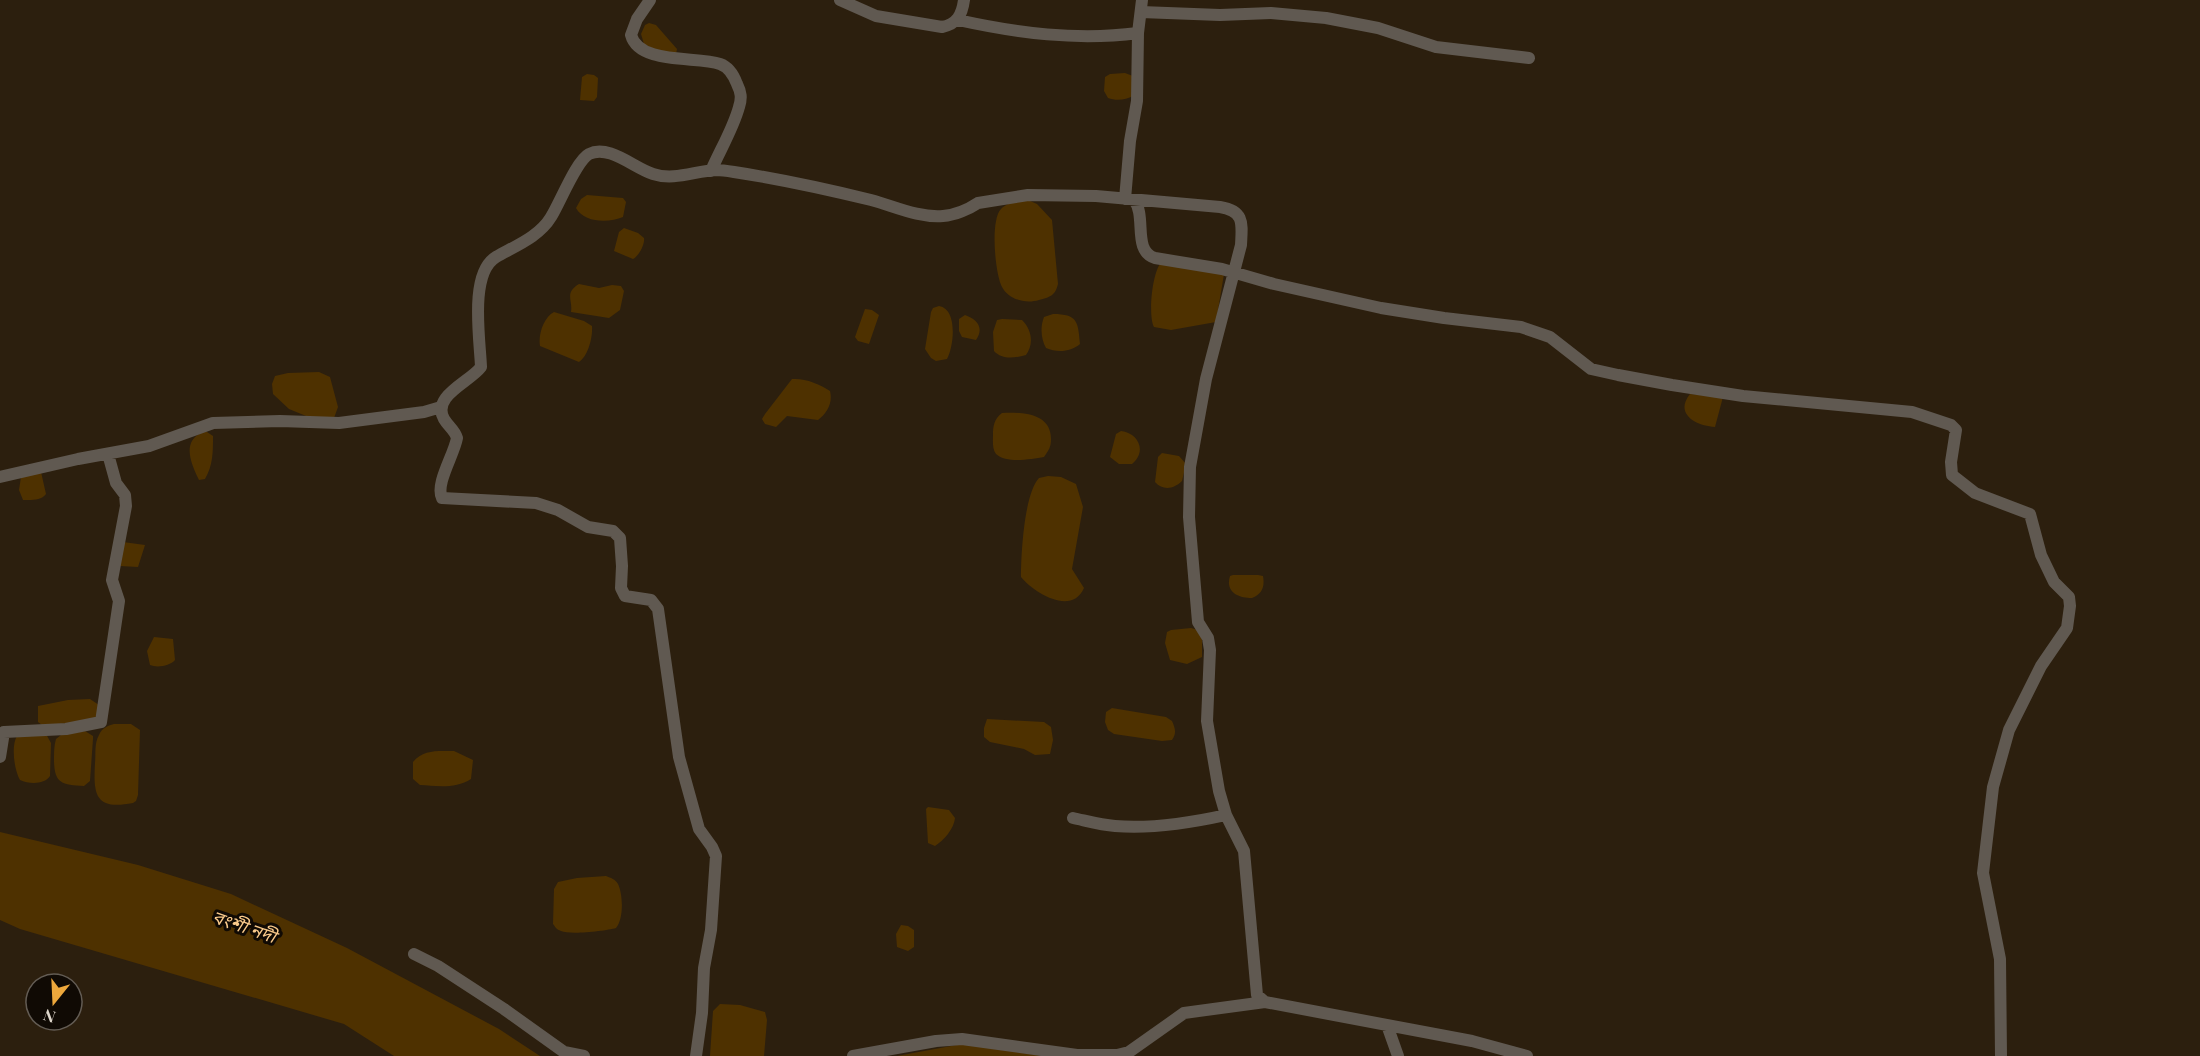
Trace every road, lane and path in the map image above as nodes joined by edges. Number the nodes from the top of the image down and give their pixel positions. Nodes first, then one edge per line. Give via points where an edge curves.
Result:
1 (650, 0) edge
2 (840, 0) edge
3 (964, 0) edge
4 (1142, 6) edge
5 (957, 20) junction
6 (1138, 33) junction
7 (1529, 58) dead end
8 (711, 171) junction
9 (1129, 199) junction
10 (1234, 272) junction
11 (441, 407) junction
12 (108, 454) junction
13 (0, 477) edge
14 (0, 757) edge
15 (1226, 815) junction
16 (1073, 818) dead end
17 (414, 954) dead end
18 (1265, 1002) junction
19 (1387, 1025) junction
20 (584, 1056) edge
21 (696, 1056) edge
22 (853, 1056) edge
23 (1398, 1056) edge
24 (1527, 1056) edge
25 (2001, 1056) edge

1 - 8 street via 631,35 637,46 671,58 721,64 734,75 741,94 740,106
2 - 5 street via 876,16 942,27
3 - 5 street
4 - 6 street
4 - 7 street via 1220,15 1271,13 1326,18 1378,28 1436,47
5 - 6 street via 1045,35 1107,37
6 - 9 street
8 - 9 street via 756,175 872,200 917,214 944,216 978,202 1028,195
8 - 11 street via 656,175 605,152 588,155 576,169 550,219 518,246 494,258 484,271 478,318 481,366 443,400
9 - 10 street via 1139,208 1143,250 1149,256
9 - 10 street via 1230,208 1242,224
10 - 15 street via 1206,379 1190,467 1189,507 1198,622 1210,650 1207,721
10 - 25 street via 1381,308 1521,327 1550,337 1592,369 1609,373 1743,396 1911,412 1956,430 1952,475 1975,493 2030,514 2041,555 2054,582 2069,597 2070,606 2067,628 2041,666 2009,730 1993,787 1983,873 2000,959
11 - 12 street via 339,423 213,423 149,446
11 - 21 street via 457,438 441,485 442,498 536,503 588,527 613,531 621,538 621,588 625,596 651,600 658,609 680,757 699,829 716,856
12 - 13 street
12 - 14 street via 126,506 112,580 119,601 101,722 66,729 4,732
15 - 16 street via 1129,826
15 - 18 street via 1244,851 1256,990 1258,998
17 - 20 street via 504,1009 564,1052
18 - 19 street
18 - 22 street via 1184,1013 1138,1047 1117,1055 1077,1055 962,1039
19 - 23 street
19 - 24 street

